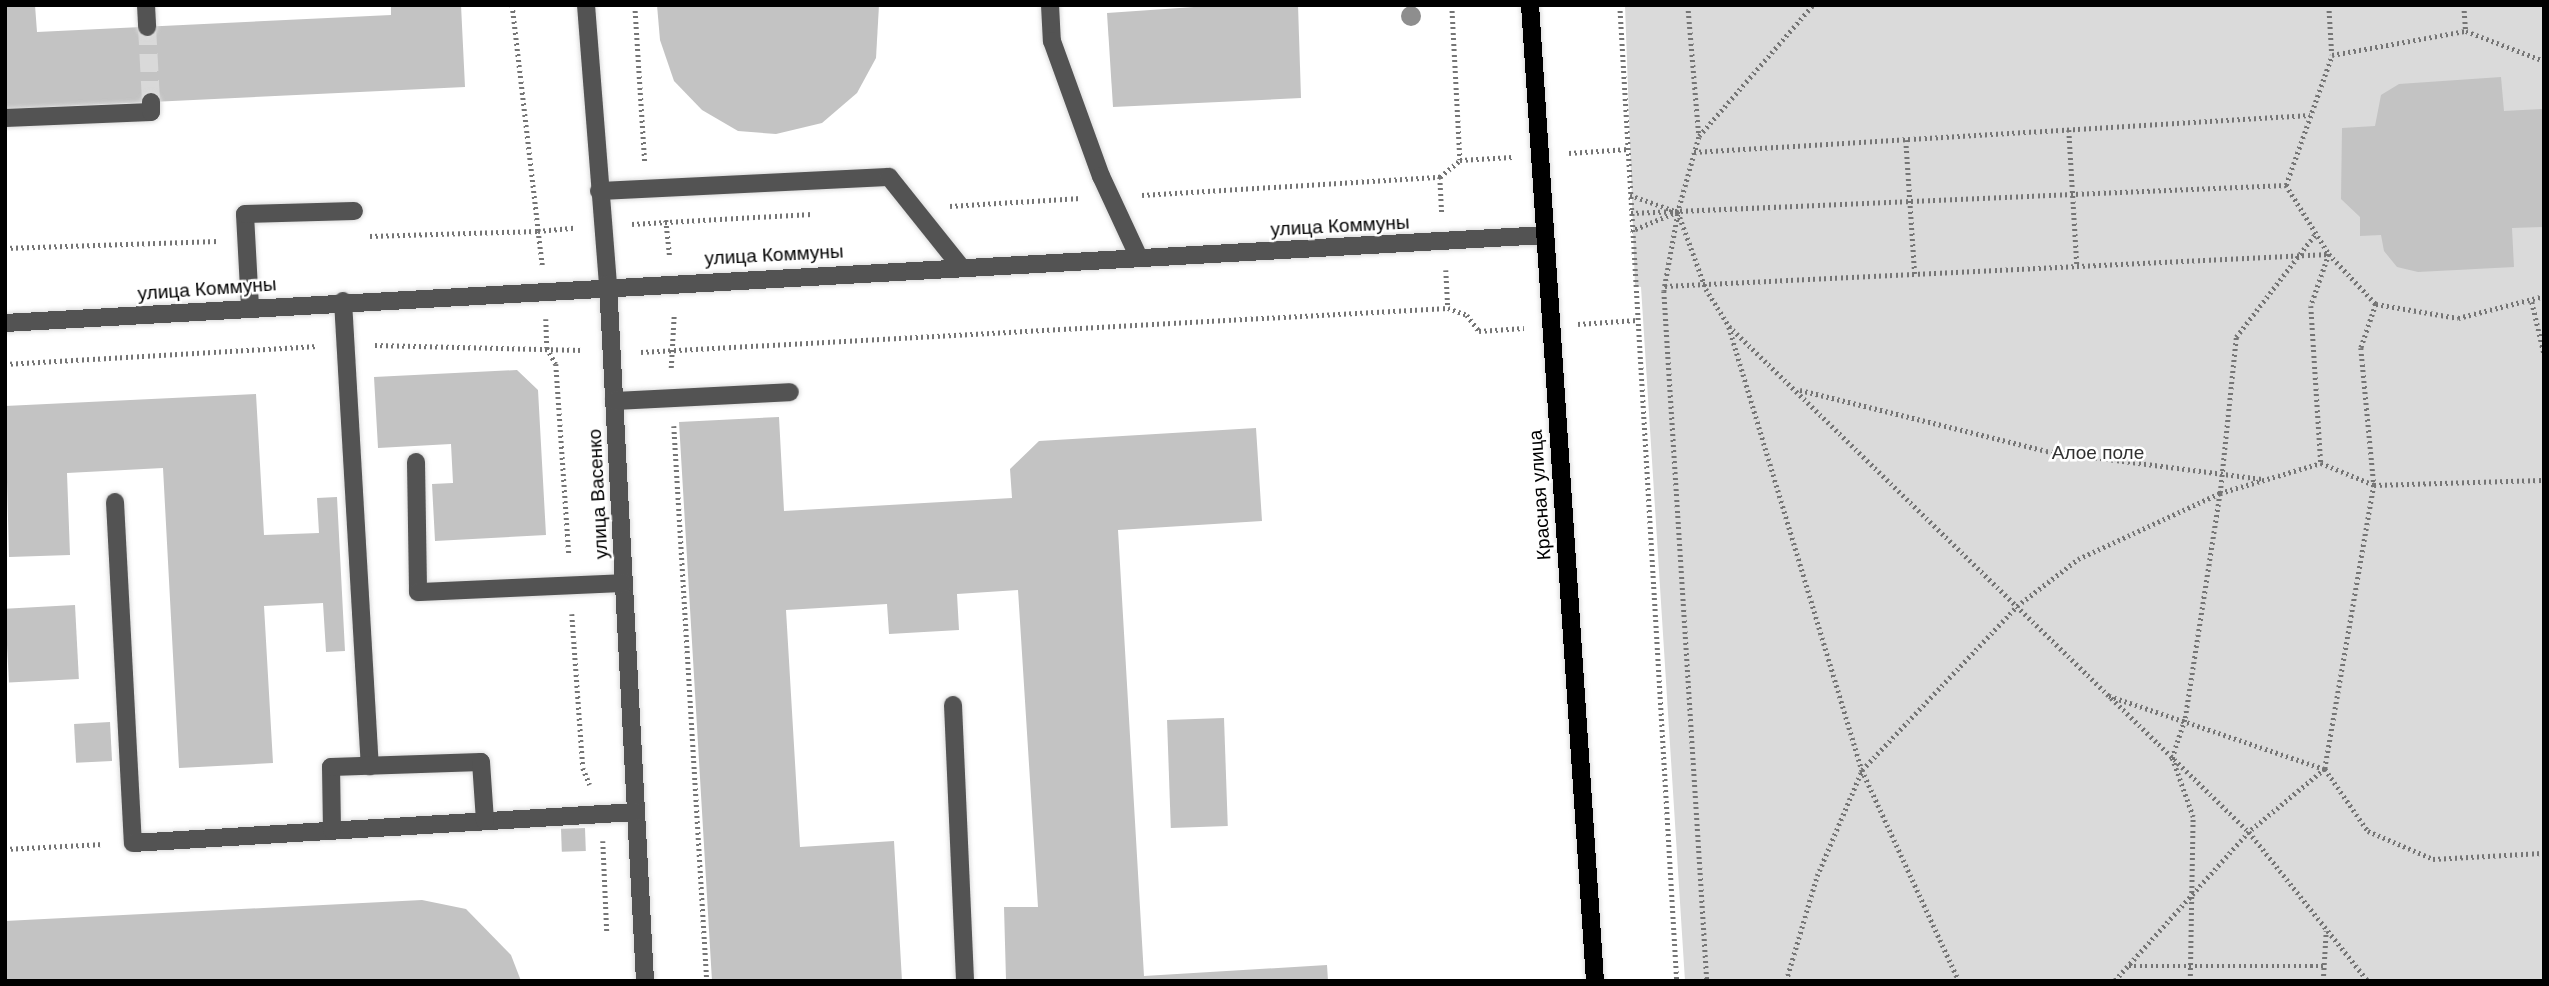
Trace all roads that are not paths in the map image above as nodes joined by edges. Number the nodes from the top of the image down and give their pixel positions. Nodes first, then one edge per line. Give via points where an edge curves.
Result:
1 (146, 5) edge
2 (586, 5) edge
3 (1050, 5) edge
4 (1530, 5) edge
5 (147, 27) tunnel mouth
6 (151, 102) dead end
7 (5, 118) edge
8 (599, 191) junction
9 (354, 211) dead end
10 (1544, 235) junction
11 (1139, 258) junction
12 (961, 267) junction
13 (608, 284) junction
14 (343, 301) junction
15 (250, 307) junction
16 (5, 323) edge
17 (790, 392) dead end
18 (614, 401) junction
19 (416, 462) dead end
20 (115, 502) dead end
21 (624, 583) junction
22 (953, 705) dead end
23 (370, 766) junction
24 (636, 812) junction
25 (485, 821) junction
26 (332, 830) junction
27 (645, 981) edge
28 (965, 981) edge
29 (1595, 981) edge

1 - 5 street
2 - 8 street, улица Васенко
3 - 11 street via 1052,41 1101,177
4 - 10 main road, Красная улица
6 - 7 street via 151,112
8 - 12 street via 889,177
8 - 13 street, улица Васенко
9 - 15 street via 245,214
10 - 11 street, улица Коммуны
10 - 29 main road, Красная улица
11 - 12 street, улица Коммуны
12 - 13 street, улица Коммуны
13 - 14 street, улица Коммуны
13 - 18 street, улица Васенко
14 - 15 street, улица Коммуны
14 - 23 street
15 - 16 street, улица Коммуны
17 - 18 street
18 - 21 street, улица Васенко
19 - 21 street via 418,592
20 - 26 street via 133,843
21 - 24 street, улица Васенко
22 - 28 street
23 - 25 street via 481,761
23 - 26 street via 331,768
24 - 25 street
24 - 27 street, улица Васенко
25 - 26 street

